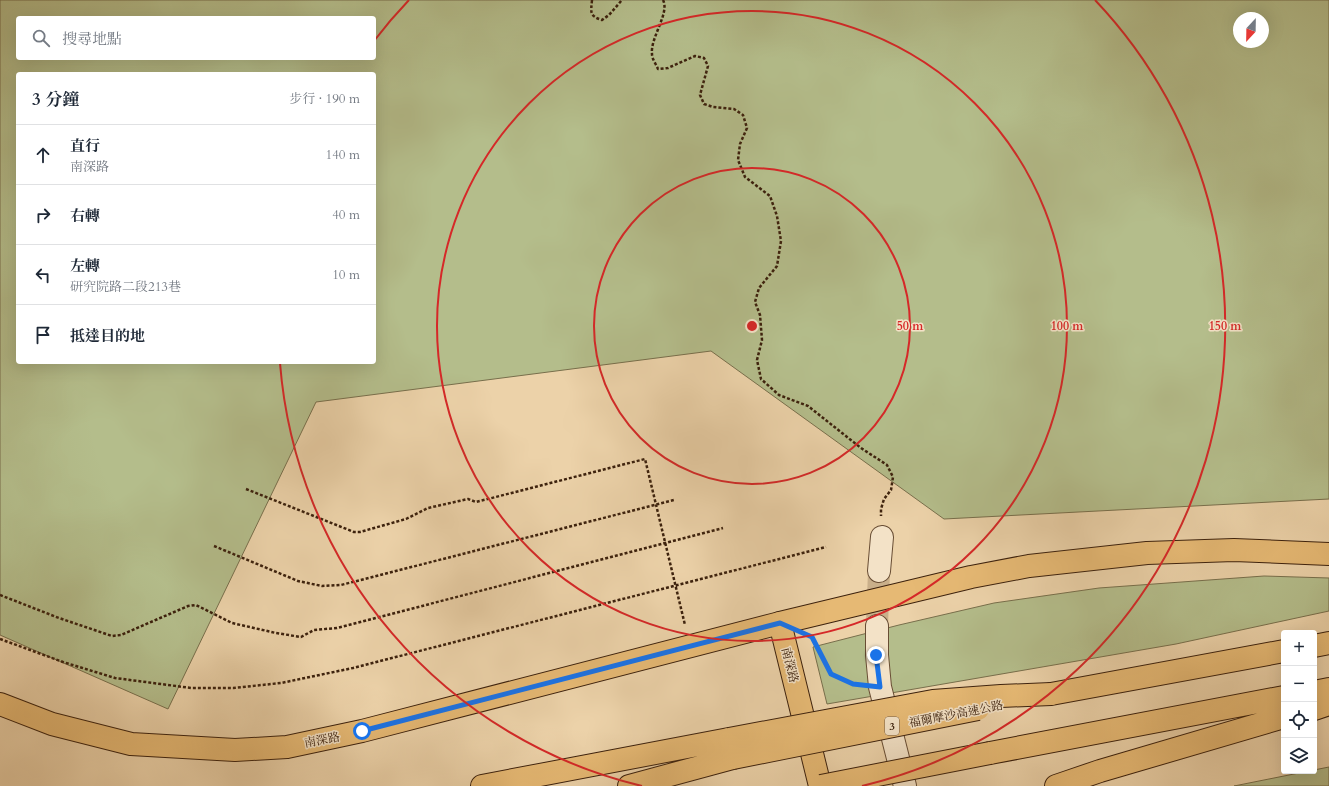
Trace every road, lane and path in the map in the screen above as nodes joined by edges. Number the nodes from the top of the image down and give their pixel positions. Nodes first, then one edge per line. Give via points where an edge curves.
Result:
1 (592, 0) edge
2 (622, 0) edge
3 (663, 0) edge
4 (246, 489) dead end
5 (674, 500) dead end
6 (656, 504) junction
7 (723, 528) dead end
8 (882, 537) joint
9 (665, 543) junction
10 (214, 546) dead end
11 (826, 547) dead end
12 (1329, 554) edge
13 (879, 571) tunnel mouth
14 (675, 585) junction
15 (0, 595) edge
16 (780, 623) junction
17 (877, 626) tunnel mouth
18 (0, 639) edge
19 (1329, 643) edge
20 (1317, 645) edge
21 (690, 646) junction
22 (1281, 652) edge
23 (880, 687) junction
24 (1329, 689) edge
25 (1317, 691) edge
26 (1281, 698) edge
27 (0, 704) edge
28 (1329, 704) edge
29 (1317, 708) edge
30 (1281, 718) edge
31 (731, 749) junction
32 (482, 786) edge
33 (629, 786) edge
34 (821, 786) edge
35 (905, 786) edge
36 (1056, 786) edge

1 - 2 path via 591,12 594,17 602,20
3 - 8 path via 665,3 662,19 652,44 652,56 658,69 668,68 695,56 704,58 708,66 700,94 704,104 734,109 743,115 747,128 740,144 738,160 745,177 770,196 777,216 781,241 777,266 759,288 755,302 760,314 762,340 757,360 761,379 779,395 808,406 887,465 893,478 891,490 884,499 881,509
4 - 6 path via 354,532 360,532 406,519 428,508 468,500 476,502 645,459
5 - 6 path
6 - 9 path
6 - 10 path via 341,585 322,586 298,581
7 - 9 path
8 - 13 lane
9 - 14 path
9 - 15 path via 337,628 314,630 302,637 232,623 196,605 188,606 121,635 112,636
11 - 14 path
12 - 16 main road via 1234,550 1147,552 1029,566 971,577
14 - 18 path via 353,668 281,683 233,688 191,688 115,678
14 - 21 path
16 - 21 main road, 南深路
16 - 23 path via 812,637 831,674 853,684
16 - 34 main road, 南深路
17 - 23 lane via 876,655
19 - 20 main road
21 - 27 main road, 南深路 via 362,731 287,746 235,750 131,744 52,724
22 - 31 main road, bridge via 1052,694 933,701
23 - 35 lane
24 - 25 main road
26 - 34 main road, bridge
28 - 29 main road
30 - 36 main road
31 - 32 main road
31 - 33 main road

